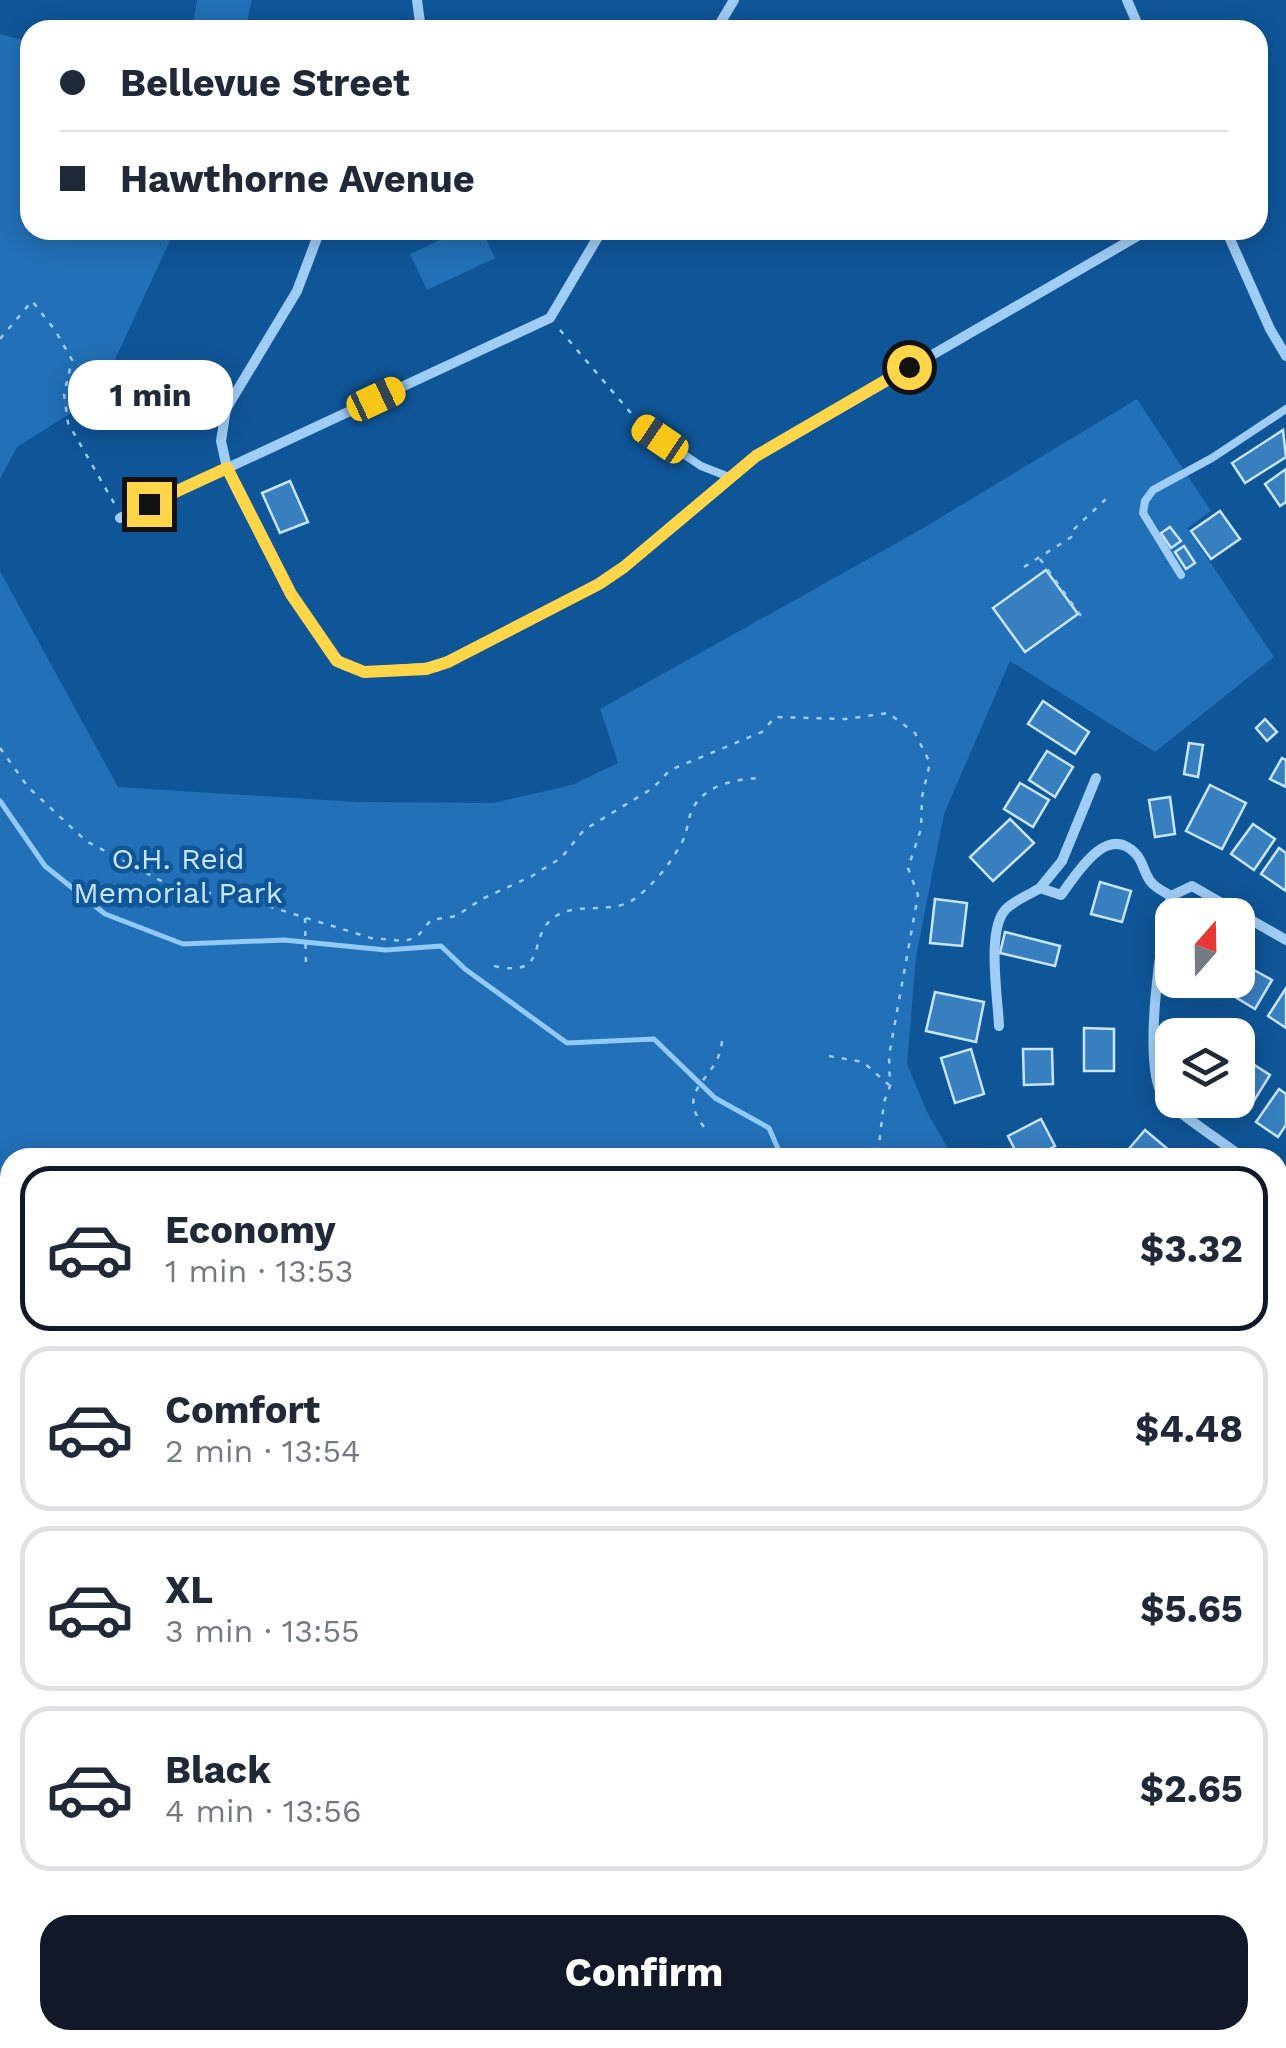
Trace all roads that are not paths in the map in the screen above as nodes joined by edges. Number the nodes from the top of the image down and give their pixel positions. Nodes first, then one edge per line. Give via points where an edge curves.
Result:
1 (316, 240) edge
2 (596, 240) edge
3 (1131, 240) edge
4 (1230, 240) edge
5 (1286, 356) edge
6 (1286, 409) edge
7 (643, 427) road end
8 (227, 468) junction
9 (729, 478) junction
10 (120, 518) road end
11 (1181, 575) dead end
12 (1096, 778) dead end
13 (1040, 888) junction
14 (1171, 896) junction
15 (1286, 940) edge
16 (1000, 1026) dead end
17 (1230, 1148) edge

1 - 8 street via 297,291 222,418
2 - 8 street via 550,318
3 - 9 street via 756,456
4 - 5 street
6 - 11 lane via 1145,501 1143,513
7 - 9 lane
8 - 9 street via 321,639 337,661 364,672 436,666 599,584
8 - 10 street
12 - 13 street via 1062,861
13 - 14 street via 1060,894 1090,856 1121,844 1135,852 1152,884
13 - 16 street via 1002,912 994,937
14 - 15 street via 1192,886
14 - 17 street via 1158,952 1155,1075 1163,1097

